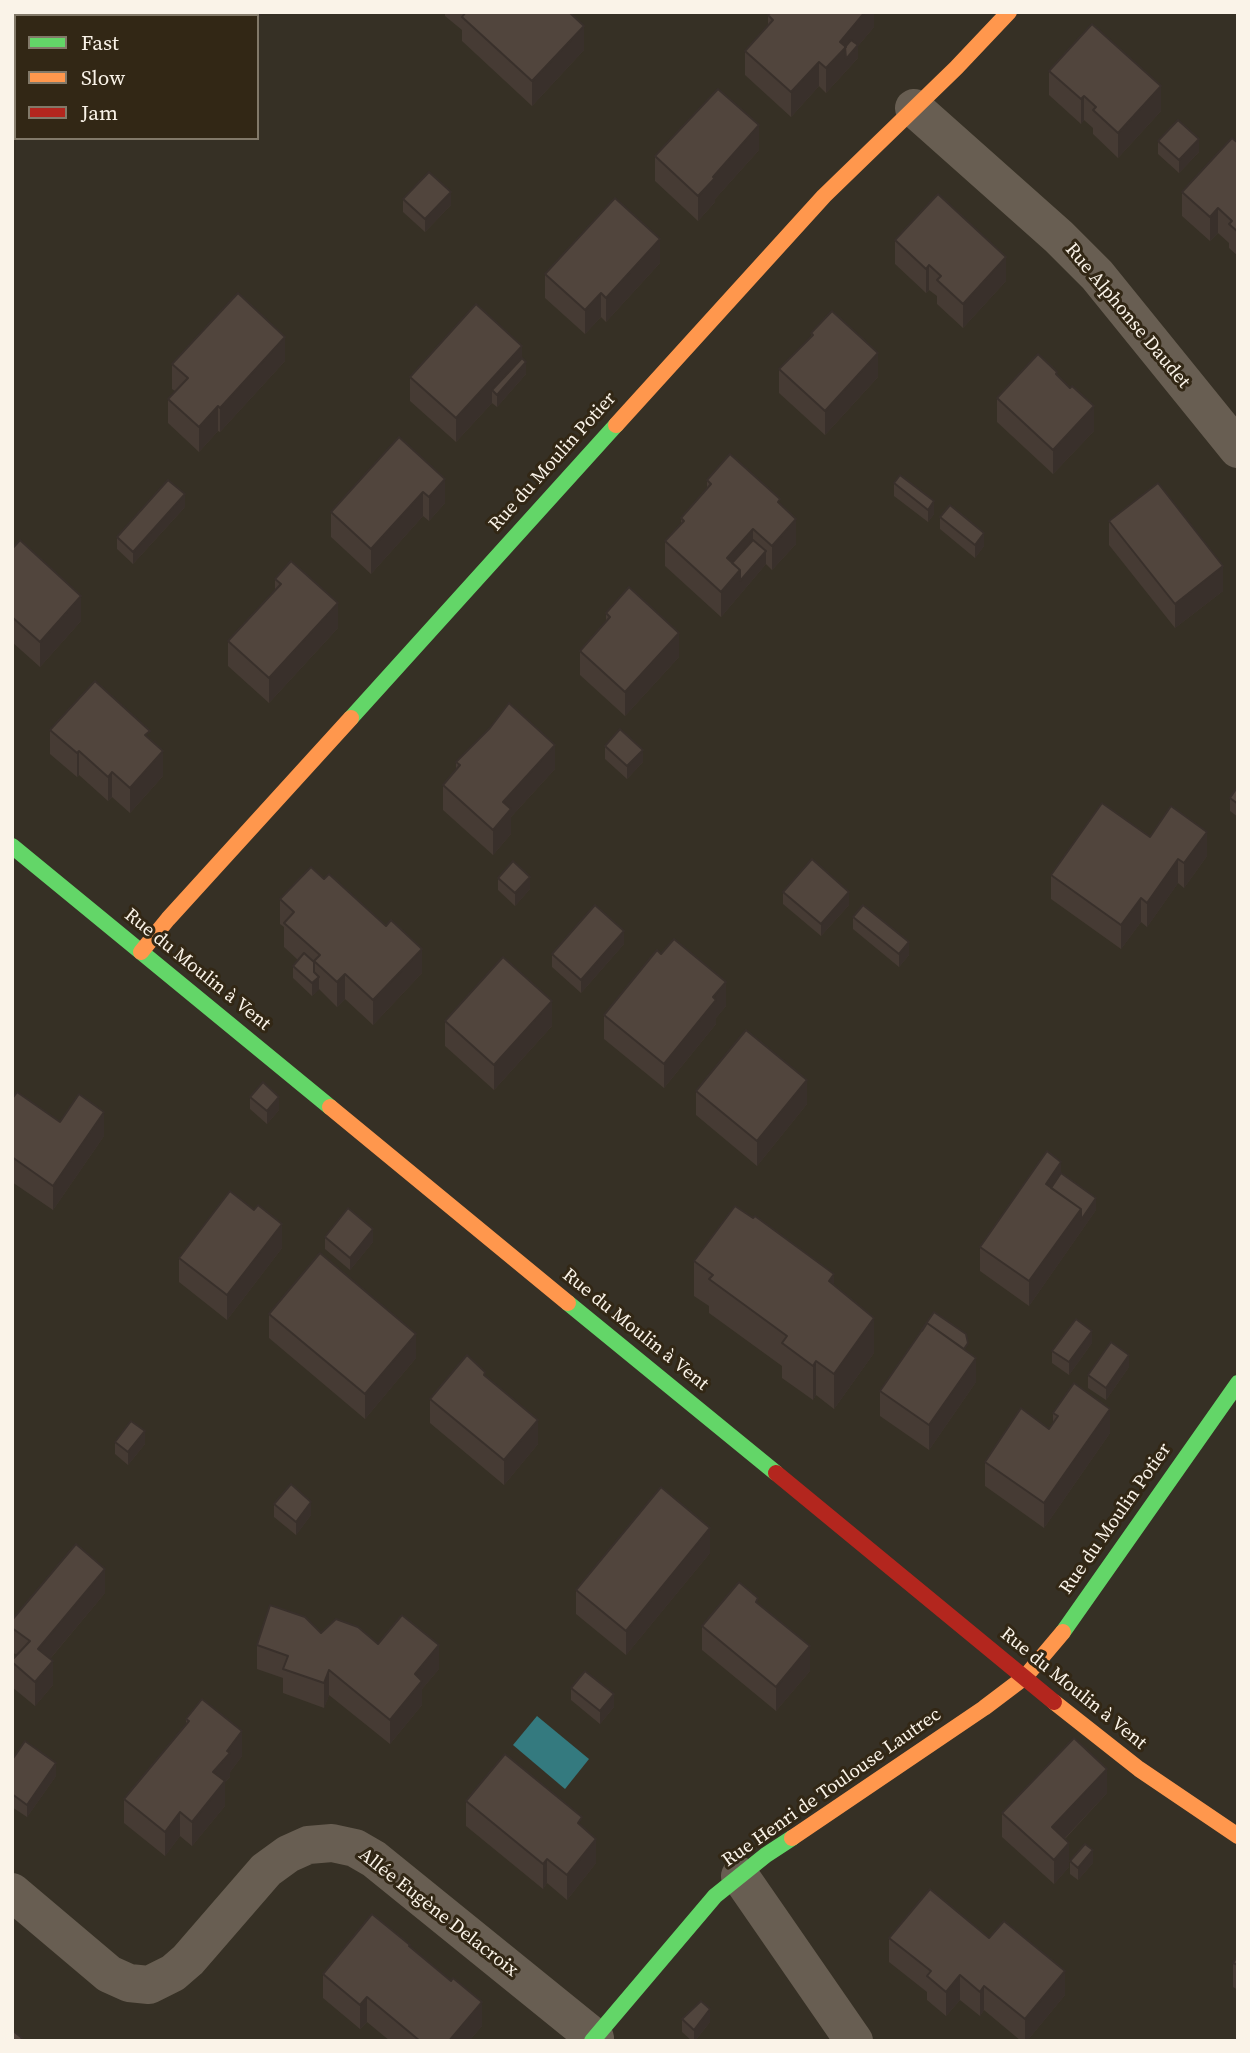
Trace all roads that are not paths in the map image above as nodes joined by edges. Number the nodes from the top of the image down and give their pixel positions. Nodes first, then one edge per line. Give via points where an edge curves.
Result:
1 (1009, 12) edge
2 (914, 108) junction
3 (1238, 449) edge
4 (12, 846) edge
5 (141, 952) junction
6 (1238, 1383) edge
7 (1025, 1677) junction
8 (1238, 1836) edge
9 (740, 1876) junction
10 (12, 1892) edge
11 (594, 2039) edge
12 (854, 2041) edge

1 - 2 street, Rue du Moulin Potier
2 - 3 street, Rue Alphonse Daudet via 1097,275
2 - 5 street, Rue du Moulin Potier via 824,196
4 - 5 street, Rue du Moulin à Vent
5 - 7 street, Rue du Moulin à Vent
6 - 7 street, Rue du Moulin Potier via 1065,1629
7 - 8 street, Rue du Moulin à Vent via 1139,1769
7 - 9 street, Rue Henri de Toulouse Lautrec
9 - 11 street, Rue Henri de Toulouse Lautrec via 715,1896
9 - 12 street
10 - 11 street, Allée Eugène Delacroix via 109,1974 149,1985 188,1960 266,1870 288,1854 308,1845 332,1843 355,1848

